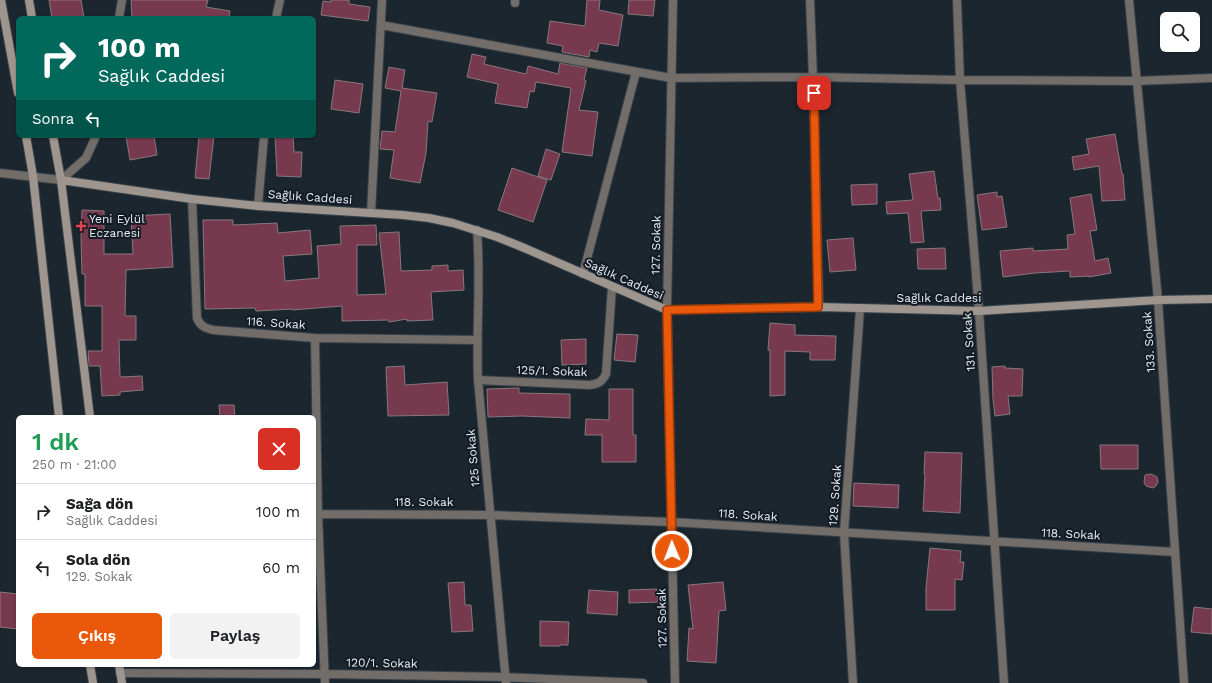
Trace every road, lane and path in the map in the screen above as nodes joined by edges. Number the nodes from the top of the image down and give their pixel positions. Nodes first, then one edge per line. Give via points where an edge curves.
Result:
1 (1, 0) edge
2 (29, 0) edge
3 (122, 0) edge
4 (280, 0) edge
5 (382, 0) edge
6 (673, 0) edge
7 (810, 0) edge
8 (956, 0) edge
9 (1129, 0) edge
10 (32, 16) edge
11 (119, 16) edge
12 (276, 16) edge
13 (381, 25) junction
14 (636, 72) junction
15 (813, 77) junction
16 (672, 78) junction
17 (1212, 78) edge
18 (960, 80) junction
19 (1136, 81) junction
20 (16, 82) edge
21 (26, 138) edge
22 (54, 138) edge
23 (95, 138) edge
24 (264, 138) edge
25 (0, 173) edge
26 (33, 176) junction
27 (61, 180) junction
28 (192, 200) junction
29 (258, 206) junction
30 (371, 213) junction
31 (477, 230) junction
32 (583, 274) junction
33 (612, 287) junction
34 (1212, 298) edge
35 (1158, 300) junction
36 (818, 307) junction
37 (860, 309) junction
38 (667, 310) junction
39 (979, 311) junction
40 (315, 338) junction
41 (477, 340) junction
42 (478, 380) junction
43 (59, 415) edge
44 (90, 415) edge
45 (318, 514) junction
46 (490, 515) junction
47 (671, 522) junction
48 (844, 533) junction
49 (995, 542) junction
50 (1176, 552) junction
51 (90, 667) edge
52 (120, 669) edge
53 (325, 674) junction
54 (506, 680) edge
55 (93, 683) edge
56 (122, 683) edge
57 (325, 683) edge
58 (643, 683) edge
59 (675, 683) edge
60 (853, 683) edge
61 (1004, 683) edge
62 (1184, 683) edge

1 - 20 street
2 - 10 street
3 - 11 street
4 - 12 street
5 - 13 street
6 - 16 street, 127. Sokak
7 - 15 street
8 - 18 street, 131. Sokak
9 - 19 street, 133. Sokak
13 - 14 street
13 - 30 street
14 - 16 street
14 - 32 street
15 - 16 street
15 - 18 street
15 - 36 street
16 - 38 street, 127. Sokak
17 - 19 street
18 - 19 street
18 - 39 street, 131. Sokak
19 - 35 street, 133. Sokak
21 - 26 street
22 - 27 street
23 - 27 street via 86,158
24 - 29 street
25 - 26 street
26 - 27 street
26 - 43 street
27 - 28 street, Sağlık Caddesi
27 - 44 street
28 - 29 street, Sağlık Caddesi
28 - 40 street, 116. Sokak via 200,324 213,330
29 - 30 street, Sağlık Caddesi
30 - 31 street, Sağlık Caddesi via 429,218
31 - 32 street, Sağlık Caddesi
31 - 41 street, 125 Sokak
32 - 33 street, Sağlık Caddesi
33 - 38 street, Sağlık Caddesi
33 - 42 street, 125/1. Sokak via 606,374 603,380 590,385
34 - 35 street, Sağlık Caddesi
35 - 39 street, Sağlık Caddesi
35 - 50 street, 133. Sokak
36 - 37 street, Sağlık Caddesi
36 - 38 street, Sağlık Caddesi
37 - 39 street, Sağlık Caddesi
37 - 48 street, 129. Sokak
38 - 47 street, 127. Sokak
39 - 49 street, 131. Sokak
40 - 41 street, 116. Sokak
40 - 45 street
41 - 42 street, 125 Sokak
42 - 46 street, 125 Sokak
45 - 46 street, 118. Sokak
45 - 53 street
46 - 47 street, 118. Sokak
46 - 54 street, 125 Sokak
47 - 48 street, 118. Sokak
47 - 59 street, 127. Sokak
48 - 49 street, 118. Sokak
48 - 60 street, 129. Sokak
49 - 50 street, 118. Sokak
49 - 61 street, 131. Sokak
50 - 62 street, 133. Sokak
51 - 55 street
52 - 53 street, 120/1. Sokak
52 - 56 street
53 - 54 street, 120/1. Sokak
53 - 57 street
54 - 58 street, 120/1. Sokak

